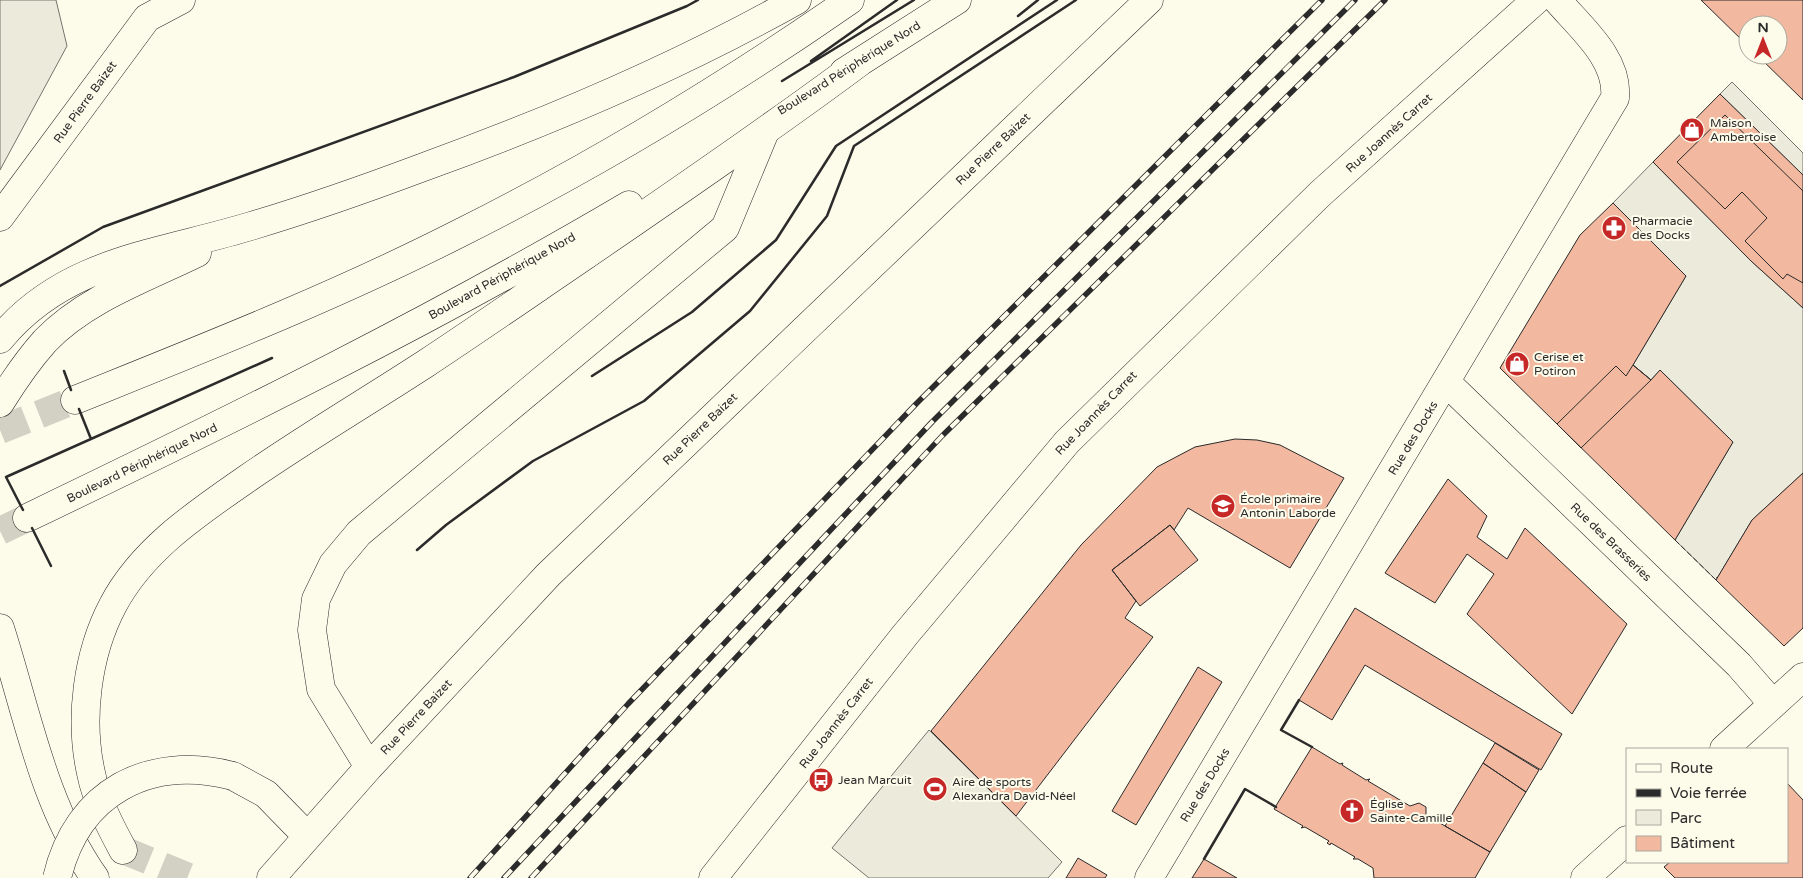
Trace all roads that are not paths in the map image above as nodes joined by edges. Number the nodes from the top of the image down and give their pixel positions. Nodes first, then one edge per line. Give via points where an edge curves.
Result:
1 (181, 0) edge
2 (797, 0) edge
3 (850, 0) edge
4 (957, 0) edge
5 (1149, 0) edge
6 (1536, 0) edge
7 (1557, 0) edge
8 (860, 62) junction
9 (764, 134) junction
10 (0, 217) edge
11 (250, 226) junction
12 (0, 339) edge
13 (1446, 382) junction
14 (75, 400) tunnel mouth
15 (0, 403) edge
16 (27, 518) tunnel mouth
17 (0, 628) edge
18 (1803, 677) edge
19 (1773, 704) junction
20 (1725, 748) edge
21 (370, 767) junction
22 (307, 836) junction
23 (1626, 841) edge
24 (123, 850) tunnel mouth
25 (1595, 875) edge
26 (57, 878) edge
27 (95, 878) edge
28 (271, 878) edge
29 (713, 878) edge
30 (1149, 878) edge

1 - 10 main road, Rue Pierre Baizet via 148,18
2 - 11 main road via 741,32 638,82 536,126
3 - 14 main road via 709,93 517,203 347,286
4 - 8 main road, Boulevard Périphérique Nord
5 - 21 main road, Rue Pierre Baizet via 548,575
6 - 29 main road, Rue Joannès Carret via 1320,194 1067,442 905,635
7 - 13 main road, Rue des Docks via 1607,61 1616,84 1615,98
8 - 9 main road
8 - 16 main road, Boulevard Périphérique Nord via 673,179 503,276 232,420
9 - 21 main road via 725,228 359,533 333,564 316,599 312,630 321,689
9 - 24 main road via 426,363 225,494 170,535 140,566 124,586 105,623 93,656 87,711 91,776
11 - 12 main road via 119,261 68,282 26,312
11 - 15 main road via 118,291 67,323 46,341
13 - 19 main road, Rue des Brasseries via 1738,665
13 - 30 main road, Rue des Docks
17 - 27 main road via 41,766 77,848
18 - 19 main road
19 - 20 main road
21 - 22 main road, Rue Pierre Baizet
22 - 26 main road, bridge via 266,794 232,776 210,771 178,770 142,776 96,805 74,830 60,862
22 - 28 main road, Rue Pierre Baizet
23 - 25 main road

